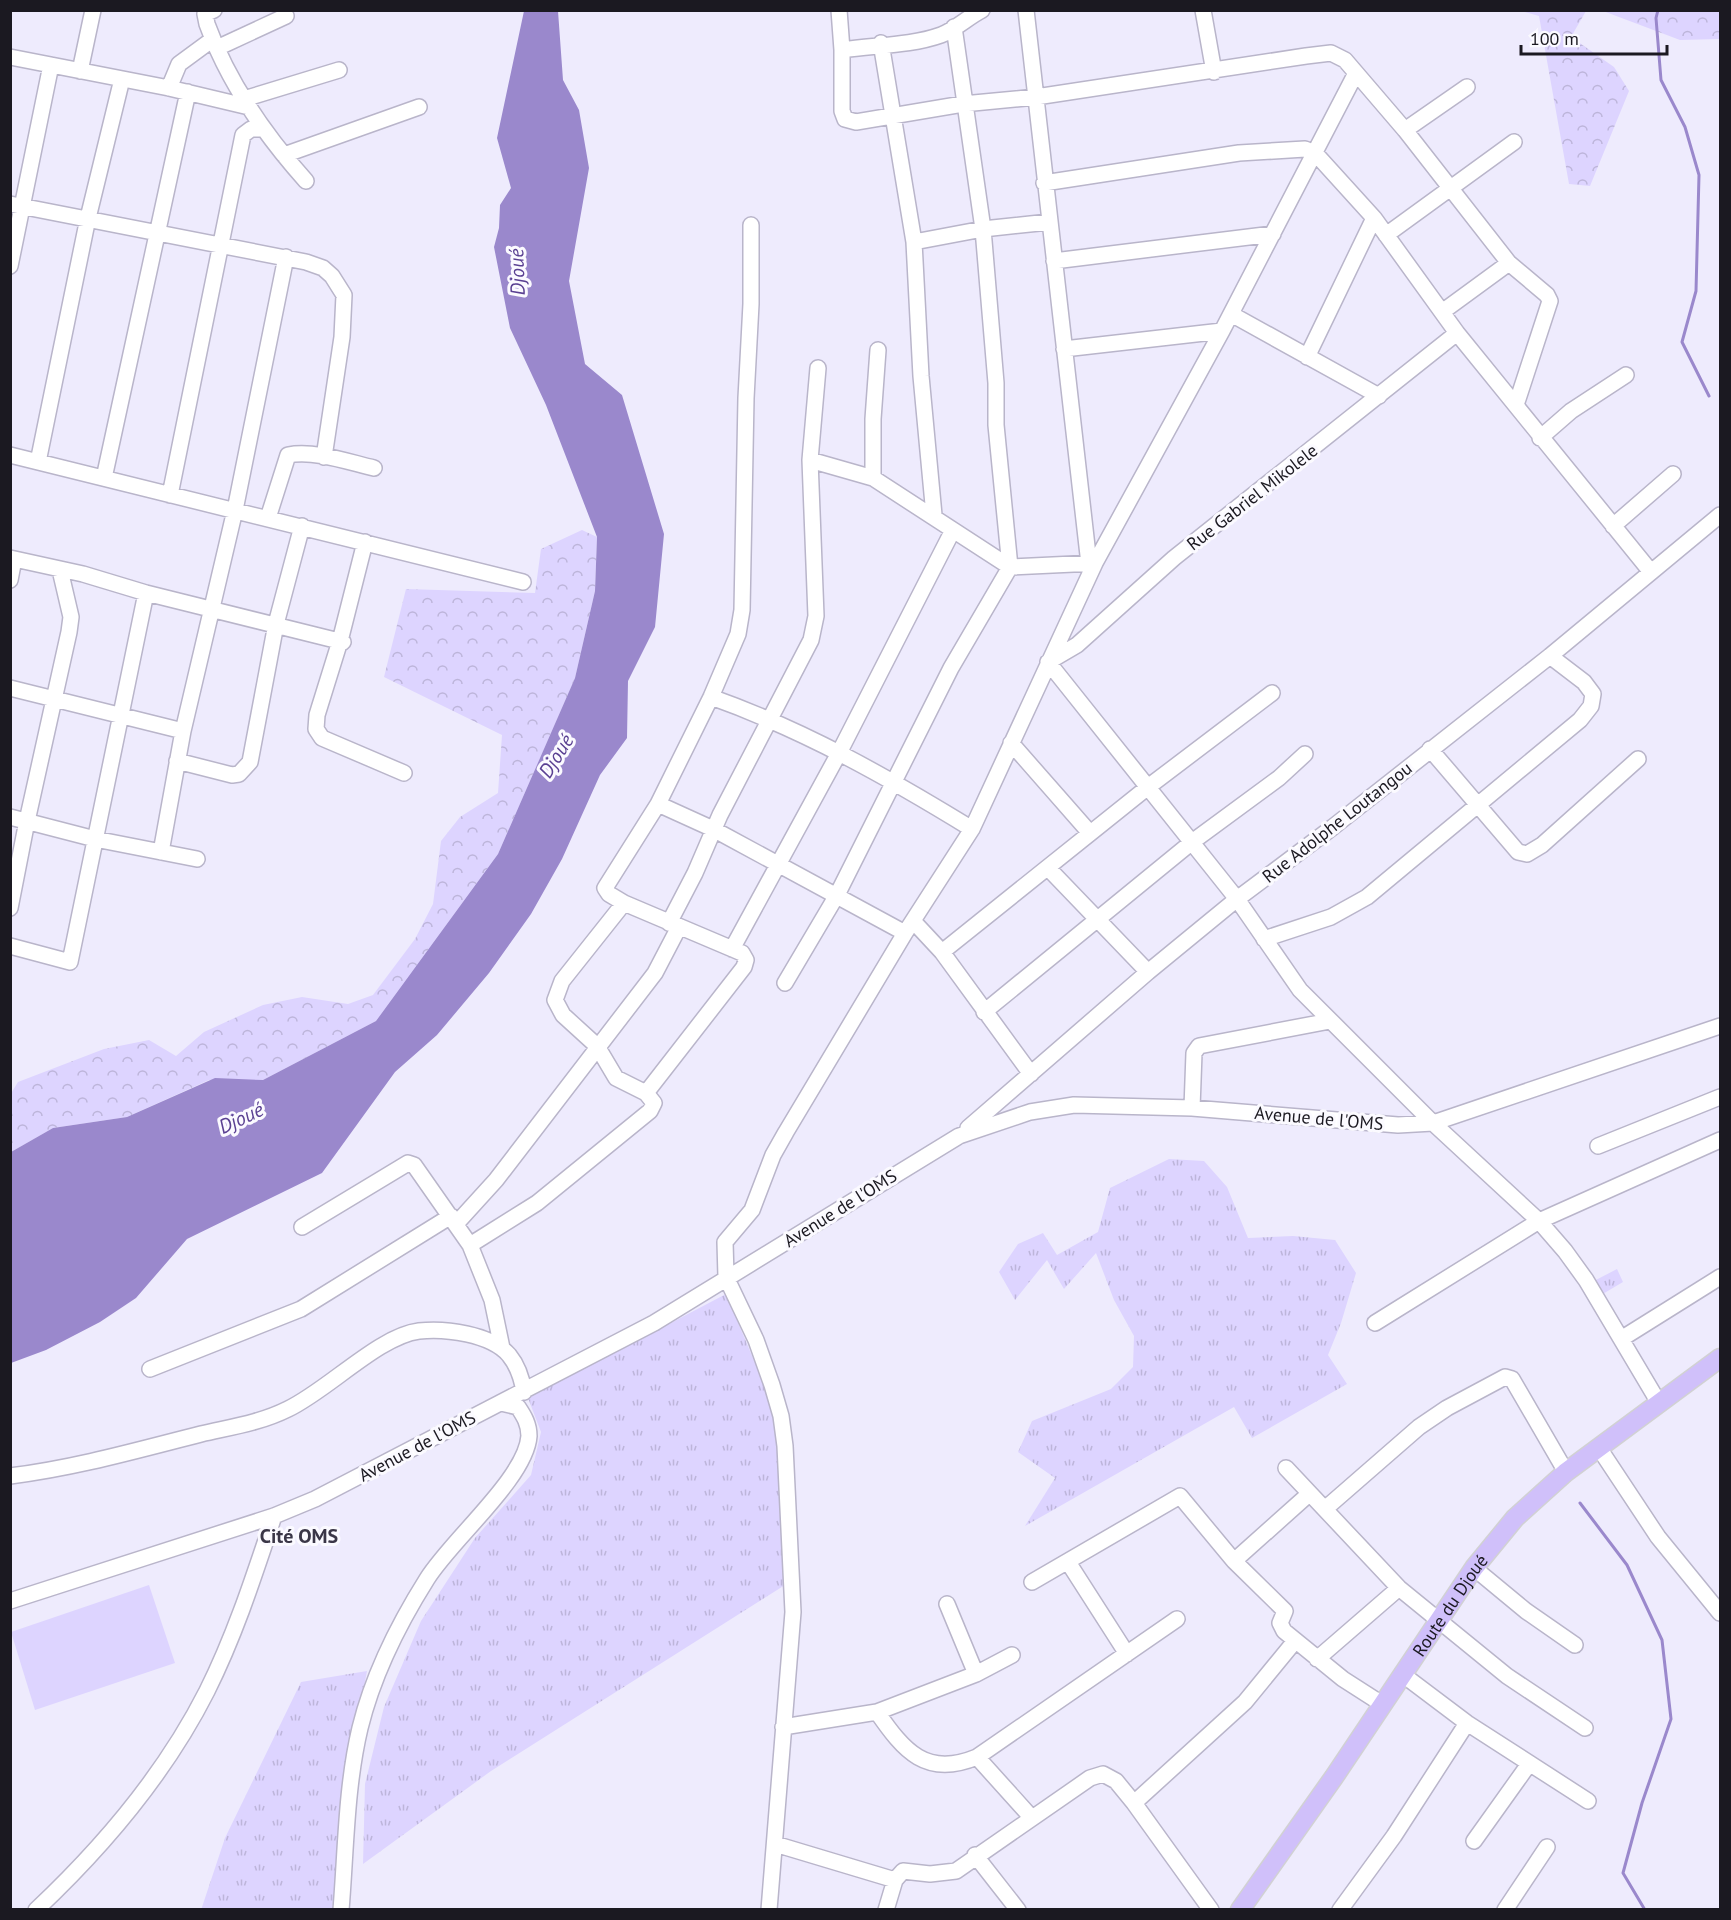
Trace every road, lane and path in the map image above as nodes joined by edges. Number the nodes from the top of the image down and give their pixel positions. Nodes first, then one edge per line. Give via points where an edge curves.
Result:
1 (93, 10) edge
2 (214, 10) edge
3 (839, 10) edge
4 (982, 10) edge
5 (1026, 10) edge
6 (1203, 10) edge
7 (286, 16) dead end
8 (954, 27) junction
9 (215, 43) junction
10 (881, 44) junction
11 (842, 50) junction
12 (10, 57) edge
13 (51, 65) junction
14 (339, 70) dead end
15 (80, 71) junction
16 (1214, 72) junction
17 (1356, 73) junction
18 (122, 79) junction
19 (1467, 87) dead end
20 (169, 88) junction
21 (188, 92) junction
22 (1036, 97) junction
23 (246, 103) junction
24 (963, 104) junction
25 (419, 107) dead end
26 (892, 115) junction
27 (263, 129) junction
28 (1405, 130) junction
29 (1514, 142) dead end
30 (1315, 153) junction
31 (284, 155) junction
32 (306, 181) dead end
33 (1044, 183) junction
34 (1450, 188) junction
35 (17, 205) edge
36 (88, 218) junction
37 (1374, 218) junction
38 (1049, 222) junction
39 (751, 225) dead end
40 (983, 229) junction
41 (156, 234) junction
42 (1273, 234) junction
43 (1386, 235) junction
44 (914, 242) junction
45 (220, 246) junction
46 (286, 257) junction
47 (1054, 261) junction
48 (1509, 263) junction
49 (10, 266) edge
50 (1442, 312) junction
51 (1231, 314) junction
52 (1222, 331) junction
53 (1457, 333) junction
54 (1064, 349) junction
55 (878, 350) dead end
56 (1307, 357) junction
57 (818, 368) dead end
58 (1626, 375) dead end
59 (1379, 396) junction
60 (1516, 405) junction
61 (1540, 438) junction
62 (10, 455) edge
63 (324, 457) junction
64 (810, 460) junction
65 (38, 462) junction
66 (374, 468) dead end
67 (1673, 474) dead end
68 (104, 478) junction
69 (873, 478) junction
70 (171, 495) junction
71 (235, 510) junction
72 (934, 515) junction
73 (1720, 515) edge
74 (268, 518) junction
75 (302, 526) junction
76 (1613, 526) junction
77 (953, 530) junction
78 (365, 542) junction
79 (13, 559) edge
80 (1092, 564) junction
81 (1010, 567) junction
82 (60, 570) junction
83 (1651, 572) junction
84 (10, 580) edge
85 (523, 582) dead end
86 (146, 593) junction
87 (212, 607) junction
88 (276, 624) junction
89 (342, 642) junction
90 (1550, 656) junction
91 (1048, 662) junction
92 (10, 688) edge
93 (1272, 693) dead end
94 (54, 697) junction
95 (711, 697) junction
96 (119, 715) junction
97 (770, 720) junction
98 (183, 731) junction
99 (1011, 743) junction
100 (1430, 749) junction
101 (838, 753) junction
102 (1305, 754) dead end
103 (1638, 759) dead end
104 (177, 761) junction
105 (404, 773) dead end
106 (892, 780) junction
107 (1148, 787) junction
108 (658, 804) junction
109 (1478, 806) junction
110 (10, 817) edge
111 (27, 821) junction
112 (713, 829) junction
113 (972, 829) junction
114 (1090, 833) junction
115 (95, 839) junction
116 (1192, 842) junction
117 (161, 852) junction
118 (197, 859) dead end
119 (778, 864) junction
120 (1048, 868) junction
121 (837, 895) junction
122 (1237, 899) junction
123 (624, 903) junction
124 (10, 908) edge
125 (1098, 920) junction
126 (674, 925) junction
127 (909, 928) junction
128 (1264, 939) junction
129 (10, 946) edge
130 (732, 949) junction
131 (942, 952) junction
132 (1148, 972) junction
133 (785, 983) dead end
134 (984, 1012) junction
135 (1330, 1021) junction
136 (1720, 1026) edge
137 (597, 1046) junction
138 (1031, 1074) junction
139 (646, 1093) junction
140 (1720, 1097) edge
141 (1192, 1108) junction
142 (1433, 1123) junction
143 (959, 1136) junction
144 (1720, 1140) edge
145 (1598, 1146) dead end
146 (453, 1220) junction
147 (1539, 1221) junction
148 (302, 1227) dead end
149 (470, 1245) junction
150 (1720, 1276) edge
151 (726, 1277) junction
152 (1375, 1323) dead end
153 (1621, 1340) junction
154 (502, 1348) junction
155 (1720, 1358) edge
156 (150, 1369) dead end
157 (524, 1392) junction
158 (501, 1403) junction
159 (1659, 1403) junction
160 (1599, 1448) junction
161 (1286, 1468) dead end
162 (1566, 1472) junction
163 (10, 1476) edge
164 (1309, 1494) junction
165 (1326, 1508) junction
166 (274, 1516) junction
167 (1234, 1561) junction
168 (1068, 1562) junction
169 (1474, 1568) junction
170 (1032, 1582) dead end
171 (1399, 1588) junction
172 (10, 1601) edge
173 (947, 1604) dead end
174 (1720, 1613) edge
175 (1177, 1620) dead end
176 (1438, 1621) junction
177 (1295, 1641) junction
178 (1575, 1645) dead end
179 (1127, 1654) junction
180 (1012, 1655) dead end
181 (1317, 1659) junction
182 (976, 1674) junction
183 (1402, 1674) junction
184 (1382, 1704) junction
185 (877, 1712) junction
186 (1467, 1723) junction
187 (783, 1726) junction
188 (1585, 1728) dead end
189 (977, 1756) junction
190 (1529, 1764) junction
191 (1588, 1801) dead end
192 (1134, 1803) junction
193 (1031, 1817) junction
194 (1474, 1841) dead end
195 (775, 1844) junction
196 (1547, 1847) dead end
197 (975, 1856) junction
198 (895, 1880) junction
199 (890, 1909) edge
200 (36, 1910) edge
201 (341, 1910) edge
202 (769, 1910) edge
203 (1018, 1910) edge
204 (1211, 1910) edge
205 (1240, 1910) edge
206 (1340, 1910) edge
207 (1505, 1910) edge

1 - 15 street
2 - 9 street via 205,14
3 - 11 street
4 - 8 street
5 - 22 street
6 - 16 street
7 - 9 street
8 - 10 street via 934,37
8 - 24 street
9 - 20 street via 179,64
9 - 23 street
10 - 11 street
10 - 26 street
11 - 26 street via 841,98 845,118 856,122
12 - 13 street
13 - 15 street
13 - 35 street
14 - 23 street
15 - 18 street
16 - 17 street via 1331,53 1345,60
16 - 22 street
17 - 28 street
17 - 30 street
18 - 20 street
18 - 36 street
19 - 28 street
20 - 21 street
21 - 23 street
21 - 41 street
22 - 24 street
22 - 33 street
23 - 27 street
24 - 26 street
24 - 40 street
25 - 31 street
26 - 44 street
27 - 31 street
27 - 45 street via 251,129 243,135
28 - 34 street
29 - 34 street
30 - 33 street via 1305,149 1239,153
30 - 37 street
30 - 42 street
31 - 32 street
33 - 38 street
34 - 43 street
34 - 48 street
35 - 36 street
35 - 49 street
36 - 41 street
36 - 65 street
37 - 43 street
37 - 56 street
38 - 40 street
38 - 47 street
39 - 95 street via 742,610 738,634
40 - 44 street
40 - 81 street via 996,383 996,435
41 - 45 street
41 - 68 street
42 - 47 street
42 - 51 street
43 - 50 street
44 - 72 street
45 - 46 street
45 - 70 street
46 - 63 street via 323,268 344,295 342,338
46 - 71 street
47 - 54 street
48 - 50 street
48 - 60 street via 1547,295 1550,302
50 - 53 street
51 - 52 street
51 - 56 street
52 - 54 street
52 - 80 street
53 - 59 street, Rue Gabriel Mikolele
53 - 60 street
54 - 80 street
55 - 69 street
56 - 59 street
57 - 64 street
58 - 61 street via 1571,411
59 - 91 street, Rue Gabriel Mikolele via 1174,558 1077,645
60 - 61 street
61 - 76 street
62 - 65 street
63 - 66 street
63 - 74 street via 288,455
64 - 69 street
64 - 97 street via 816,616 811,640
65 - 68 street
67 - 76 street
68 - 70 street
69 - 72 street
70 - 71 street
71 - 74 street
71 - 87 street
72 - 77 street
73 - 83 street, Rue Adolphe Loutangou
74 - 75 street
75 - 78 street
75 - 88 street
76 - 83 street
77 - 81 street
77 - 101 street
78 - 85 street
78 - 89 street
79 - 82 street
79 - 84 street
80 - 81 street
80 - 91 street
81 - 106 street
82 - 86 street
82 - 94 street via 71,617
83 - 90 street, Rue Adolphe Loutangou
86 - 87 street
86 - 96 street
87 - 88 street
87 - 98 street
88 - 89 street
88 - 104 street via 250,762 245,769 232,775
89 - 105 street via 317,715 317,735
90 - 100 street, Rue Adolphe Loutangou
90 - 109 street via 1584,682 1593,694 1591,706 1580,720
91 - 99 street
91 - 107 street
92 - 94 street
93 - 107 street
94 - 96 street
94 - 111 street
95 - 97 street
95 - 108 street
96 - 98 street
96 - 115 street
97 - 101 street
97 - 112 street
98 - 104 street
99 - 113 street
99 - 114 street
100 - 109 street
100 - 122 street, Rue Adolphe Loutangou
101 - 106 street
101 - 119 street
102 - 116 street via 1263,792
103 - 109 street via 1527,854 1518,852
104 - 117 street
106 - 113 street
106 - 121 street
107 - 114 street
107 - 116 street
108 - 112 street
108 - 123 street via 605,888
109 - 128 street via 1350,909
110 - 111 street
111 - 115 street
111 - 124 street
112 - 119 street
112 - 126 street
113 - 127 street
114 - 120 street
115 - 117 street
115 - 129 street via 70,962
116 - 122 street
116 - 125 street
117 - 118 street
119 - 121 street
119 - 130 street
120 - 125 street
120 - 131 street
121 - 127 street
121 - 133 street
122 - 128 street
122 - 132 street, Rue Adolphe Loutangou
123 - 126 street
123 - 137 street via 562,981 555,1000 563,1015
125 - 132 street
125 - 134 street
126 - 130 street
126 - 137 street via 655,973
127 - 131 street
127 - 151 street via 773,1155 752,1210 725,1242
128 - 135 street via 1300,990
130 - 139 street via 745,956 744,967
131 - 134 street
132 - 138 street, Rue Adolphe Loutangou
134 - 138 street
135 - 141 street via 1199,1046 1194,1053
135 - 142 street
136 - 142 street, Avenue de l'OMS
137 - 139 street via 616,1078
137 - 146 street via 496,1180
138 - 143 street, Rue Adolphe Loutangou
139 - 149 street via 654,1103 650,1111 537,1203
140 - 145 street
141 - 142 street, Avenue de l'OMS via 1344,1122
141 - 143 street, Avenue de l'OMS via 1074,1105 1030,1112
142 - 147 street
143 - 151 street, Avenue de l'OMS
144 - 147 street
146 - 148 street via 414,1165 408,1163
146 - 149 street
146 - 156 street via 301,1309
147 - 152 street
147 - 153 street via 1586,1280
149 - 154 street via 492,1300
150 - 153 street
151 - 157 street, Avenue de l'OMS via 654,1323
151 - 187 street via 756,1340 781,1416 793,1612
153 - 159 street
154 - 157 street via 516,1365
154 - 163 street via 438,1330 417,1332 378,1348 312,1397 251,1424 129,1454
155 - 159 main road, Route du Djoué
157 - 158 street, Avenue de l'OMS
158 - 166 street, Avenue de l'OMS via 315,1499
158 - 201 street via 518,1407 527,1419 526,1448 511,1475 428,1577 386,1654 368,1701 355,1757
159 - 160 main road, Route du Djoué
160 - 162 main road, Route du Djoué
160 - 174 street via 1658,1537
161 - 164 street
162 - 165 street via 1512,1379 1505,1377 1419,1427
162 - 169 main road, Route du Djoué via 1515,1518
164 - 165 street
164 - 167 street
165 - 171 street
166 - 172 street, Avenue de l'OMS
166 - 200 street via 225,1651 206,1693 174,1746 138,1801 87,1860
167 - 168 street via 1180,1496
167 - 177 street via 1285,1611 1280,1623
168 - 170 street
168 - 179 street
169 - 176 main road, Route du Djoué
169 - 178 street
171 - 176 street
171 - 181 street
173 - 182 street
175 - 179 street
176 - 183 main road, Route du Djoué
176 - 188 street via 1507,1676
177 - 181 street
177 - 192 street via 1245,1702
179 - 189 street
180 - 182 street
181 - 184 street
182 - 185 street
183 - 184 main road, Route du Djoué
183 - 186 street
184 - 205 main road, Route du Djoué
185 - 187 street
185 - 189 street via 896,1739 925,1761 945,1765
186 - 190 street
186 - 206 street via 1394,1836
187 - 195 street
189 - 193 street
190 - 191 street
190 - 194 street
192 - 193 street via 1110,1777 1097,1775
192 - 204 street
193 - 197 street
195 - 198 street
195 - 202 street
196 - 207 street
197 - 198 street via 950,1873 903,1871
197 - 203 street
198 - 199 street

